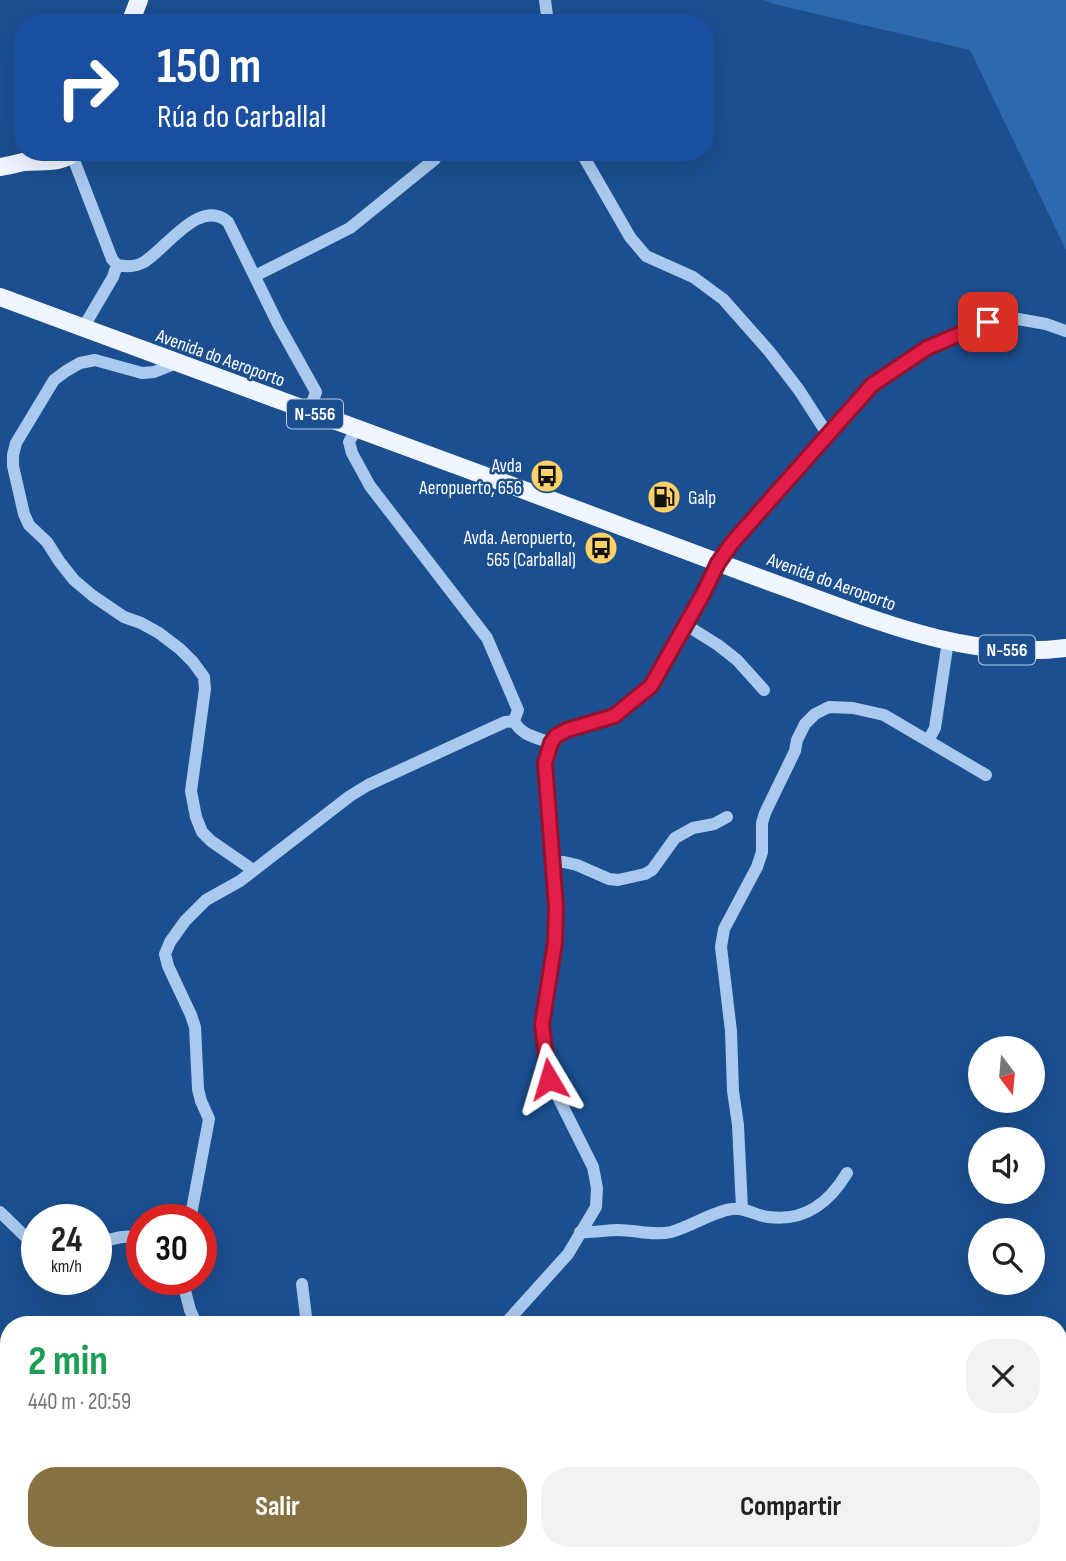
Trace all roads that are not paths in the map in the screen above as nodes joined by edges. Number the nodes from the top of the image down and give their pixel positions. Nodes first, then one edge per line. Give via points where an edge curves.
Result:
1 (56, 161) edge
2 (76, 161) edge
3 (433, 161) edge
4 (585, 161) edge
5 (0, 167) edge
6 (117, 265) junction
7 (255, 276) junction
8 (0, 297) edge
9 (83, 328) junction
10 (1066, 331) edge
11 (177, 363) junction
12 (309, 412) junction
13 (356, 429) junction
14 (828, 435) junction
15 (718, 563) junction
16 (686, 625) junction
17 (948, 641) junction
18 (1066, 648) edge
19 (764, 690) dead end
20 (514, 721) junction
21 (928, 741) junction
22 (551, 743) junction
23 (986, 775) dead end
24 (727, 817) dead end
25 (552, 862) junction
26 (253, 870) junction
27 (847, 1173) dead end
28 (193, 1204) edge
29 (741, 1209) junction
30 (0, 1212) edge
31 (21, 1232) edge
32 (580, 1232) junction
33 (302, 1284) dead end
34 (186, 1295) edge
35 (193, 1316) edge
36 (306, 1316) edge
37 (512, 1316) edge

1 - 5 main road
2 - 6 street
3 - 7 street via 350,229
4 - 14 street via 646,256 693,277 723,299 777,361
6 - 7 street via 143,262 192,222 214,215 228,222
6 - 9 street
7 - 12 street via 316,393
8 - 9 main road, Avenida do Aeroporto / N-556
9 - 11 main road, Avenida do Aeroporto / N-556
10 - 14 street via 1018,319 988,322 927,348 872,385
11 - 12 main road, Avenida do Aeroporto / N-556
11 - 26 street via 142,373 95,360 66,371 54,380 16,443 13,466 29,524 74,580 124,617 159,633 204,677 191,791 196,817 211,841
12 - 13 main road, Avenida do Aeroporto / N-556
13 - 15 main road, Avenida do Aeroporto / N-556
13 - 20 street via 349,442 352,453 370,486 486,638 519,710
14 - 15 street
15 - 16 street
15 - 17 main road, Avenida do Aeroporto / N-556
16 - 19 street via 737,660
16 - 22 street via 651,686 614,716 567,730
17 - 18 main road, Avenida do Aeroporto / N-556 via 1003,650
17 - 21 street via 935,728
20 - 22 street via 527,735
20 - 26 street via 369,785
21 - 23 street
21 - 29 street via 884,715 829,707 805,724 765,813 762,852 724,929 722,947
22 - 25 street via 545,763
24 - 25 street via 676,838 645,874 618,880
25 - 32 street via 555,942 542,1025 549,1079 593,1167 597,1188 596,1206
26 - 28 street via 205,900 185,920 165,954 195,1027 198,1089 209,1119
27 - 29 street via 820,1206 800,1215 766,1217
29 - 32 street via 671,1232
30 - 31 street
32 - 37 street via 568,1254
33 - 36 street
34 - 35 street

